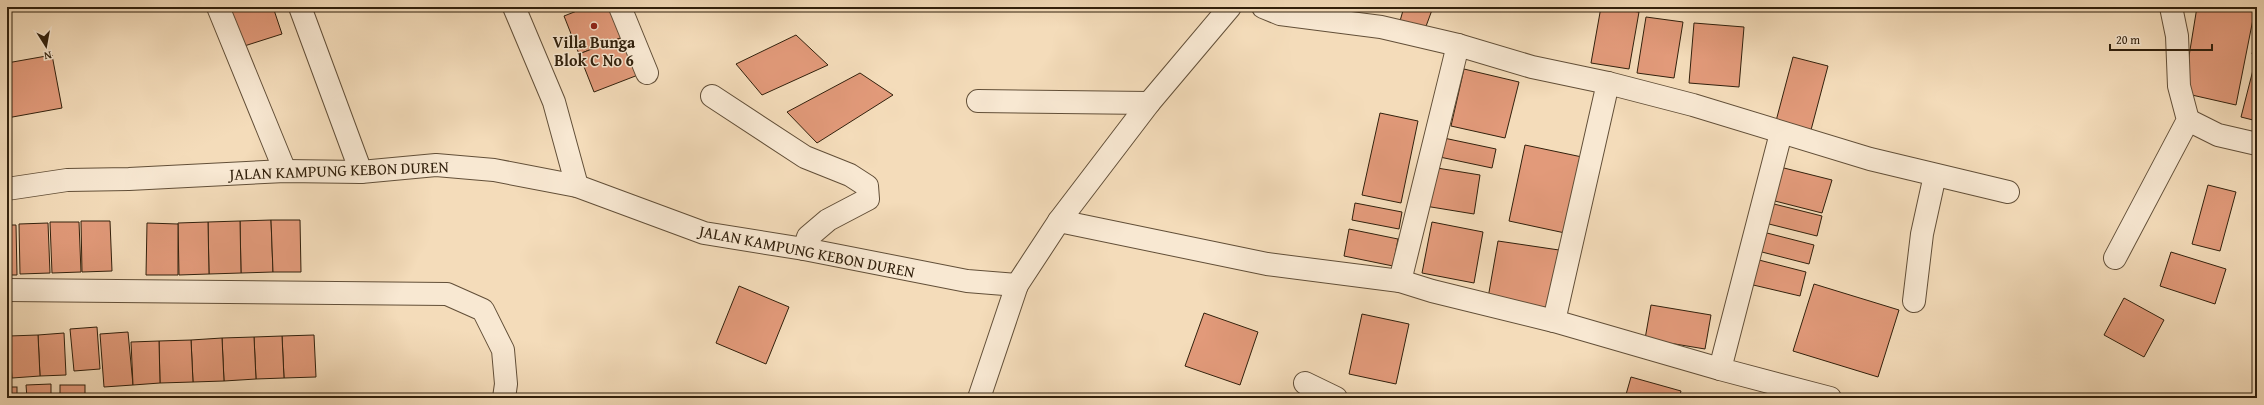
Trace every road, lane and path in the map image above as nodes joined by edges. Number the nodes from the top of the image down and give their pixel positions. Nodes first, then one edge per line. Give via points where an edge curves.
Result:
1 (218, 7) edge
2 (300, 7) edge
3 (514, 7) edge
4 (620, 7) edge
5 (1230, 7) edge
6 (1263, 7) edge
7 (2171, 7) edge
8 (1458, 45) junction
9 (647, 73) dead end
10 (1608, 83) junction
11 (712, 96) dead end
12 (978, 101) dead end
13 (1149, 103) junction
14 (2188, 120) junction
15 (1781, 133) junction
16 (2257, 144) edge
17 (285, 171) junction
18 (361, 172) junction
19 (1935, 175) junction
20 (577, 186) junction
21 (7, 189) edge
22 (2008, 192) dead end
23 (1059, 221) junction
24 (804, 249) junction
25 (2114, 258) dead end
26 (1400, 280) junction
27 (1017, 285) junction
28 (7, 290) edge
29 (1914, 301) dead end
30 (1554, 321) junction
31 (1720, 369) junction
32 (1305, 383) dead end
33 (504, 398) edge
34 (979, 398) edge
35 (1336, 398) edge
36 (1830, 398) edge

1 - 17 street
2 - 18 street
3 - 20 street via 554,102
4 - 9 street
5 - 13 street
6 - 8 street via 1280,14 1381,27
7 - 14 street via 2177,36 2179,86
8 - 10 street via 1532,67
8 - 26 street
10 - 15 street via 1693,105
10 - 30 street
11 - 24 street via 805,157 850,175 867,186 868,199 828,220 808,237
12 - 13 street
13 - 23 street
14 - 16 street via 2218,135
14 - 25 street
15 - 19 street
15 - 31 street
17 - 18 street, JALAN KAMPUNG KEBON DUREN
17 - 21 street, JALAN KAMPUNG KEBON DUREN via 67,180
18 - 20 street, JALAN KAMPUNG KEBON DUREN via 436,165 494,170
19 - 22 street
19 - 29 street via 1922,234
20 - 24 street, JALAN KAMPUNG KEBON DUREN via 704,233
23 - 26 street via 1267,264
23 - 27 street
24 - 27 street, JALAN KAMPUNG KEBON DUREN via 967,281
26 - 30 street via 1432,291
27 - 34 street
28 - 33 street via 447,294 483,310 503,350 506,384
30 - 31 street
31 - 36 street
32 - 35 street

